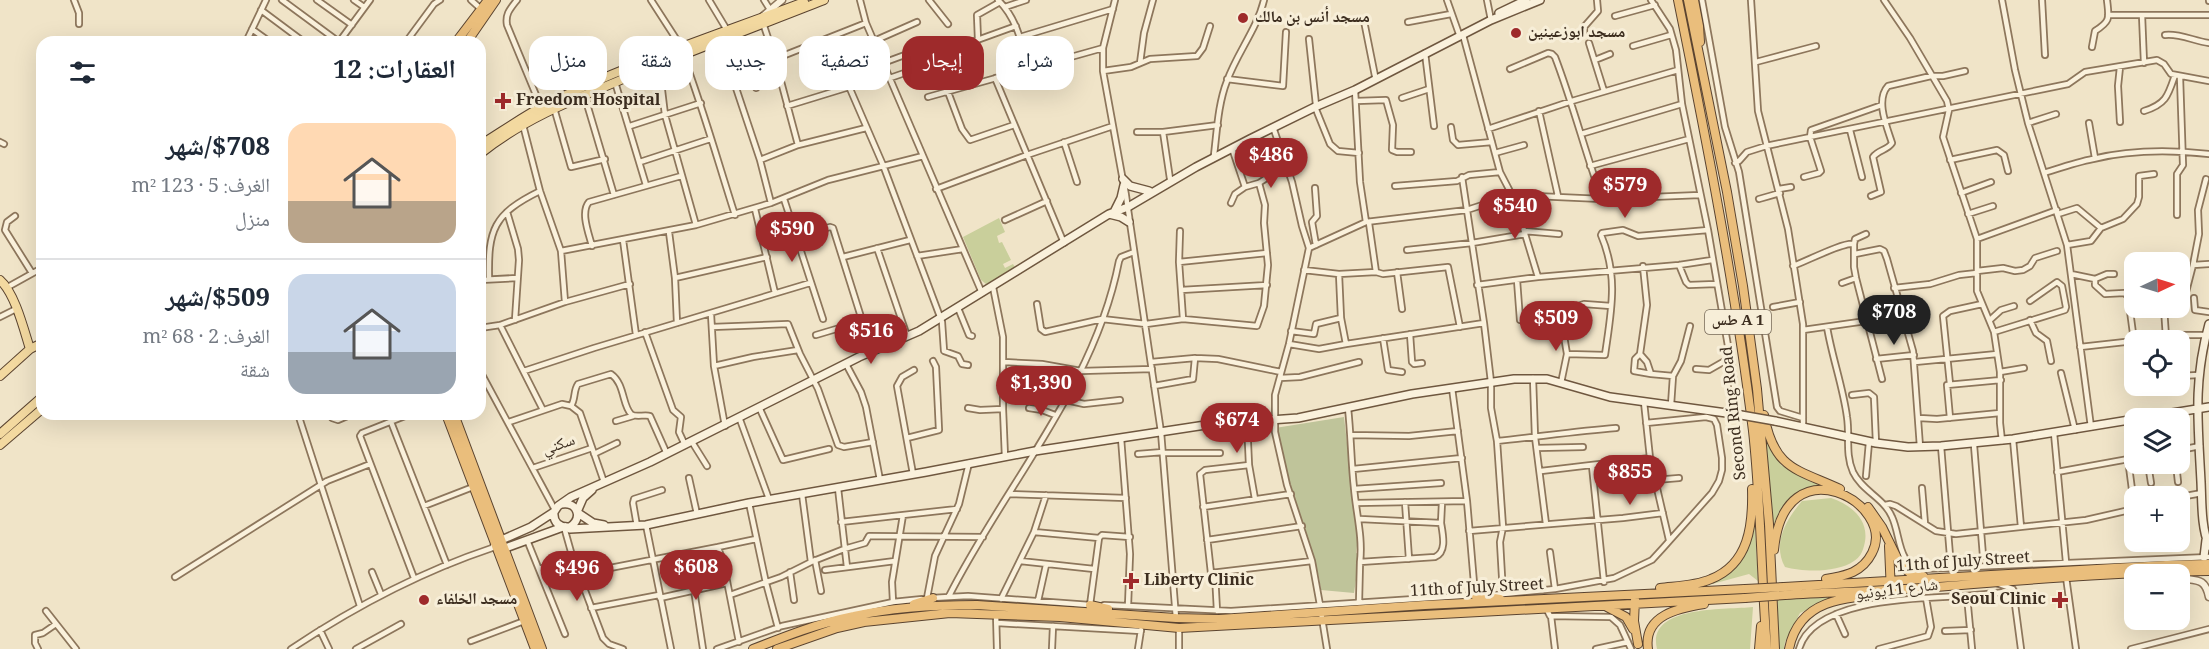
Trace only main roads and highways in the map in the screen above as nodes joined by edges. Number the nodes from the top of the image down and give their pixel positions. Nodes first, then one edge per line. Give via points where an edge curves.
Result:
1 (488, 0) edge
2 (496, 0) edge
3 (811, 0) edge
4 (824, 0) edge
5 (1526, 0) edge
6 (1540, 0) edge
7 (1678, 0) edge
8 (1688, 0) edge
9 (1694, 0) edge
10 (1491, 19) junction
11 (763, 20) junction
12 (1461, 34) junction
13 (461, 36) edge
14 (471, 36) edge
15 (693, 46) edge
16 (693, 47) edge
17 (1698, 49) junction
18 (619, 76) edge
19 (619, 80) edge
20 (1315, 106) junction
21 (1249, 139) junction
22 (486, 141) edge
23 (486, 150) edge
24 (1149, 191) junction
25 (1127, 205) junction
26 (1111, 213) junction
27 (1130, 222) road end
28 (0, 280) edge
29 (2209, 324) edge
30 (36, 346) edge
31 (30, 349) junction
32 (1753, 360) junction
33 (0, 376) edge
34 (36, 402) edge
35 (2209, 407) edge
36 (2197, 409) junction
37 (36, 414) edge
38 (448, 420) edge
39 (456, 420) edge
40 (1753, 433) junction
41 (0, 434) edge
42 (0, 445) edge
43 (601, 484) junction
44 (557, 509) junction
45 (2206, 510) edge
46 (578, 512) junction
47 (564, 527) junction
48 (624, 527) junction
49 (1886, 534) junction
50 (2208, 543) edge
51 (498, 546) junction
52 (2206, 557) edge
53 (2024, 564) road end
54 (2209, 564) edge
55 (2209, 571) edge
56 (2190, 572) edge
57 (2009, 574) junction
58 (2124, 575) edge
59 (1933, 578) junction
60 (1803, 585) junction
61 (1892, 585) junction
62 (1785, 591) junction
63 (1639, 593) junction
64 (1745, 593) junction
65 (1475, 595) road end
66 (930, 598) road end
67 (1732, 598) junction
68 (1516, 601) junction
69 (1634, 603) junction
70 (1764, 604) junction
71 (1090, 605) road end
72 (1602, 606) junction
73 (901, 609) junction
74 (1321, 613) junction
75 (1060, 614) junction
76 (1123, 614) junction
77 (537, 636) junction
78 (1774, 639) junction
79 (1636, 647) edge
80 (781, 648) edge
81 (535, 649) edge
82 (542, 649) edge
83 (549, 649) edge
84 (753, 649) edge
85 (1648, 649) edge
86 (1759, 649) edge
87 (1767, 649) edge
88 (1775, 649) edge
89 (1789, 649) edge

1 - 13 highway
2 - 14 highway
3 - 11 main road
4 - 11 main road
5 - 10 main road
6 - 10 main road
7 - 40 highway, Second Ring Road / طس A 1 via 1726,243
8 - 17 highway, Second Ring Road / طس A 1
9 - 17 highway via 1701,38
10 - 12 main road
11 - 15 main road via 727,30
11 - 16 main road
12 - 20 main road
12 - 20 main road via 1355,90
17 - 32 highway, Second Ring Road / طس A 1 via 1737,246
18 - 22 main road via 541,107
19 - 23 main road via 554,108
20 - 21 main road
20 - 21 main road
21 - 24 main road
21 - 25 main road
24 - 25 main road
24 - 26 main road via 1123,182
25 - 26 main road
26 - 27 main road
26 - 43 main road via 940,318
28 - 31 main road via 16,309
29 - 36 main road via 2198,375
30 - 31 main road
31 - 33 main road
32 - 49 highway via 1770,437 1783,461 1861,501
32 - 78 highway, Second Ring Road / طس A 1 via 1769,524
34 - 41 main road
35 - 36 main road
36 - 45 main road
36 - 48 main road, bridge via 1974,445 1920,447 1873,442 1737,414 1610,397 1562,382 1533,378 1452,388 1322,414 1212,424 1035,451
37 - 42 main road
38 - 51 highway
39 - 51 highway
40 - 63 highway via 1751,521 1747,543 1739,557 1710,580
40 - 70 highway, Second Ring Road / طس A 1
43 - 44 main road via 571,497
43 - 46 main road via 583,498
44 - 46 main road via 570,504
44 - 47 main road via 555,521
44 - 51 main road
45 - 50 main road
46 - 47 main road via 575,523
46 - 48 main road via 598,524
47 - 48 main road
47 - 51 main road
49 - 59 highway via 1903,568 1911,574
49 - 61 highway
50 - 52 main road
51 - 77 highway
51 - 81 highway
53 - 57 highway via 2022,569
54 - 57 highway, 11th of July Street
55 - 56 highway, 11th of July Street
57 - 59 highway, 11th of July Street
58 - 61 highway, 11th of July Street
59 - 61 highway, 11th of July Street
60 - 61 highway, 11th of July Street
60 - 62 highway, 11th of July Street
60 - 78 highway via 1855,572 1874,550 1873,524 1864,510 1832,491 1809,491 1797,496 1778,524 1773,558
61 - 62 highway, 11th of July Street
61 - 89 highway via 1887,595 1830,602 1808,613
62 - 64 highway, 11th of July Street, bridge
63 - 64 highway, 11th of July Street
63 - 68 highway, 11th of July Street
63 - 69 highway
64 - 67 highway, 11th of July Street
65 - 68 highway
66 - 73 highway
67 - 69 highway, 11th of July Street
67 - 85 highway via 1671,611 1661,617 1649,633
68 - 74 highway, 11th of July Street
69 - 72 highway, 11th of July Street
69 - 79 highway
70 - 86 highway
70 - 87 highway, Second Ring Road / طس A 1
71 - 76 highway
72 - 74 highway, 11th of July Street
72 - 79 highway via 1626,617
73 - 75 highway, 11th of July Street via 977,605
73 - 84 highway, 11th of July Street via 853,616
74 - 75 highway, 11th of July Street via 1179,628 1142,628
74 - 76 highway, 11th of July Street via 1220,619
75 - 76 highway, 11th of July Street
75 - 80 highway, 11th of July Street via 928,614 837,628
77 - 82 highway
77 - 83 highway
78 - 88 highway, Second Ring Road / طس A 1

